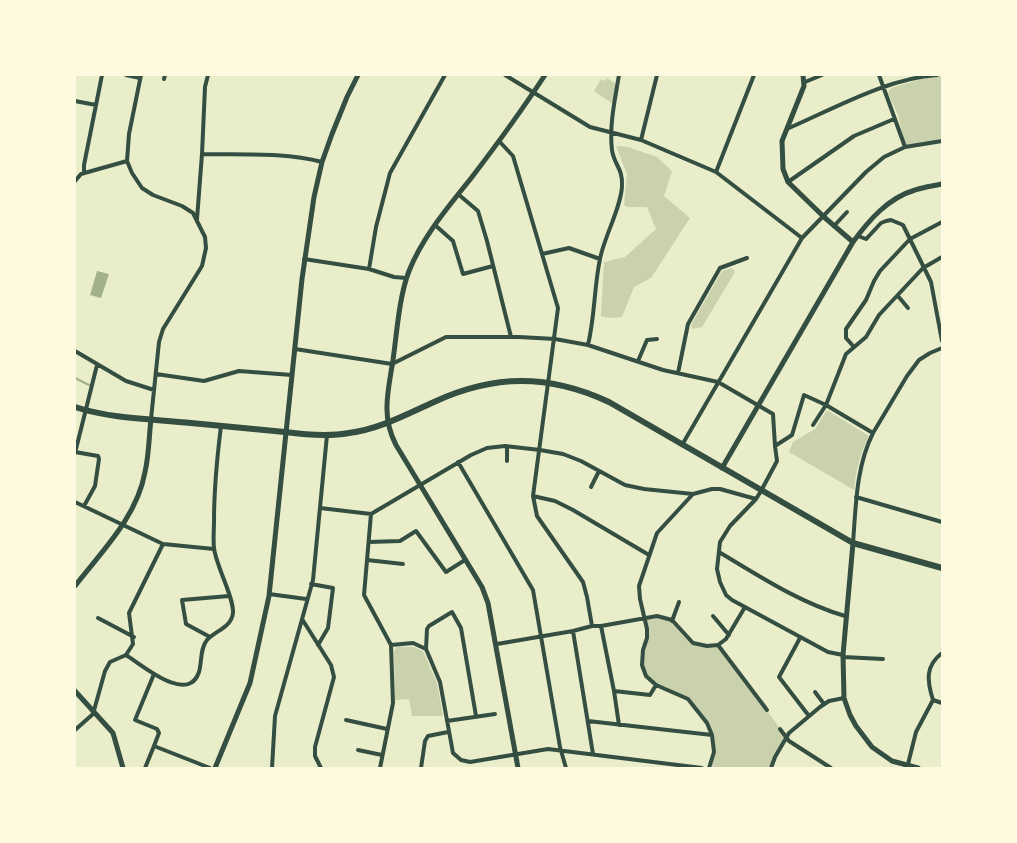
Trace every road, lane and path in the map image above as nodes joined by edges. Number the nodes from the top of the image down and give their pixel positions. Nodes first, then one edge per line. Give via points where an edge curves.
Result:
1 (102, 75) edge
2 (126, 75) edge
3 (208, 75) edge
4 (358, 75) edge
5 (444, 75) edge
6 (505, 75) edge
7 (545, 75) edge
8 (619, 75) edge
9 (657, 75) edge
10 (754, 75) edge
11 (803, 75) edge
12 (822, 75) edge
13 (879, 75) edge
14 (937, 75) edge
15 (140, 76) edge
16 (805, 82) junction
17 (883, 87) junction
18 (533, 93) junction
19 (75, 101) edge
20 (96, 105) junction
21 (894, 119) junction
22 (789, 128) junction
23 (611, 133) junction
24 (641, 140) junction
25 (499, 141) junction
26 (942, 141) edge
27 (905, 147) junction
28 (202, 154) junction
29 (127, 161) junction
30 (322, 162) junction
31 (716, 172) junction
32 (84, 173) junction
33 (76, 178) edge
34 (788, 182) junction
35 (942, 184) edge
36 (458, 194) junction
37 (847, 212) dead end
38 (824, 217) junction
39 (197, 219) junction
40 (942, 222) edge
41 (435, 225) junction
42 (834, 226) junction
43 (858, 236) junction
44 (802, 238) junction
45 (910, 239) junction
46 (853, 242) junction
47 (542, 254) junction
48 (942, 256) edge
49 (747, 258) dead end
50 (304, 259) junction
51 (600, 259) junction
52 (492, 266) junction
53 (923, 268) junction
54 (369, 270) junction
55 (775, 274) dead end
56 (780, 277) junction
57 (406, 278) junction
58 (898, 296) junction
59 (908, 308) dead end
60 (511, 337) junction
61 (554, 338) junction
62 (657, 339) dead end
63 (942, 341) edge
64 (588, 345) junction
65 (854, 347) junction
66 (942, 348) edge
67 (295, 349) junction
68 (75, 350) edge
69 (638, 361) junction
70 (392, 364) junction
71 (97, 365) junction
72 (678, 373) junction
73 (156, 374) junction
74 (292, 375) junction
75 (549, 382) junction
76 (718, 382) junction
77 (154, 390) junction
78 (758, 405) junction
79 (826, 405) junction
80 (75, 407) edge
81 (86, 410) junction
82 (151, 419) junction
83 (387, 423) junction
84 (814, 425) dead end
85 (220, 426) junction
86 (285, 432) junction
87 (874, 433) junction
88 (328, 436) junction
89 (682, 445) junction
90 (507, 446) junction
91 (775, 446) junction
92 (540, 450) junction
93 (75, 453) edge
94 (507, 461) dead end
95 (458, 462) junction
96 (722, 468) junction
97 (599, 471) junction
98 (420, 485) junction
99 (591, 487) dead end
100 (761, 491) junction
101 (693, 494) junction
102 (533, 496) junction
103 (856, 498) junction
104 (756, 500) junction
105 (75, 502) edge
106 (84, 506) junction
107 (320, 508) junction
108 (371, 514) junction
109 (942, 522) edge
110 (123, 525) junction
111 (369, 542) junction
112 (853, 543) junction
113 (163, 544) junction
114 (214, 549) junction
115 (719, 552) junction
116 (649, 555) junction
117 (367, 560) junction
118 (465, 560) junction
119 (403, 564) dead end
120 (942, 568) edge
121 (311, 584) junction
122 (75, 586) edge
123 (269, 594) junction
124 (229, 596) junction
125 (306, 599) junction
126 (679, 602) dead end
127 (745, 607) junction
128 (845, 616) junction
129 (644, 617) junction
130 (98, 618) dead end
131 (302, 619) junction
132 (672, 621) junction
133 (712, 623) dead end
134 (592, 626) junction
135 (602, 626) junction
136 (573, 631) junction
137 (729, 635) junction
138 (541, 636) junction
139 (134, 637) junction
140 (210, 638) junction
141 (800, 638) junction
142 (318, 644) junction
143 (496, 644) junction
144 (718, 644) junction
145 (391, 645) junction
146 (426, 649) junction
147 (942, 653) edge
148 (126, 655) junction
149 (843, 656) junction
150 (883, 659) dead end
151 (154, 674) junction
152 (773, 674) dead end
153 (779, 676) junction
154 (656, 685) junction
155 (75, 691) edge
156 (614, 691) junction
157 (815, 692) dead end
158 (844, 698) junction
159 (933, 700) junction
160 (942, 703) edge
161 (824, 704) junction
162 (94, 710) junction
163 (767, 710) dead end
164 (495, 714) dead end
165 (476, 716) junction
166 (809, 716) junction
167 (346, 720) dead end
168 (447, 721) junction
169 (588, 721) junction
170 (619, 724) junction
171 (388, 729) junction
172 (780, 729) dead end
173 (75, 730) edge
174 (448, 732) junction
175 (712, 735) junction
176 (786, 738) junction
177 (154, 746) junction
178 (358, 750) dead end
179 (562, 751) junction
180 (515, 754) junction
181 (594, 754) junction
182 (382, 755) junction
183 (665, 766) edge
184 (907, 767) edge
185 (123, 768) edge
186 (145, 768) edge
187 (210, 768) edge
188 (215, 768) edge
189 (272, 768) edge
190 (321, 768) edge
191 (380, 768) edge
192 (420, 768) edge
193 (518, 768) edge
194 (566, 768) edge
195 (702, 768) edge
196 (709, 768) edge
197 (771, 768) edge
198 (831, 768) edge
199 (918, 768) edge

1 - 20 street
2 - 15 street
3 - 28 street
4 - 30 street via 346,97
5 - 54 street via 390,173
6 - 18 street
7 - 18 street
8 - 23 street
9 - 24 street
10 - 31 street
11 - 16 street
12 - 16 street
13 - 17 street
14 - 17 street
15 - 29 street
16 - 22 street
17 - 21 street
17 - 22 street
18 - 23 street via 590,127
18 - 25 street
19 - 20 street
20 - 32 street
21 - 27 street
21 - 34 street via 854,136
22 - 34 street via 782,141 783,169
23 - 24 street
23 - 51 street via 612,153 623,176 622,190
24 - 31 street
25 - 36 street
25 - 47 street via 513,156
26 - 27 street
27 - 38 street via 878,162
28 - 30 street via 308,158
28 - 39 street
29 - 32 street
29 - 39 street via 142,188 182,206
30 - 50 street
31 - 44 street
32 - 33 street
34 - 38 street
35 - 43 street via 914,190 893,201 878,211
36 - 41 street
36 - 52 street via 478,211
37 - 42 street
38 - 42 street
38 - 44 street
39 - 73 street via 205,237 204,260 163,329
40 - 45 street
41 - 52 street via 453,241 463,274
41 - 57 street via 419,249
42 - 46 street
43 - 45 street via 866,238 881,223 892,220 903,225
43 - 46 street
44 - 56 street
45 - 53 street
45 - 65 street via 878,274 846,330 846,338
46 - 78 street
47 - 51 street via 569,248
47 - 61 street via 558,308
48 - 53 street
49 - 72 street via 720,268 688,324
50 - 54 street
50 - 67 street
51 - 64 street
52 - 60 street
53 - 58 street
53 - 63 street via 931,282
54 - 57 street
55 - 56 street
56 - 76 street
57 - 70 street
58 - 59 street
58 - 65 street via 879,315 866,338
60 - 61 street
60 - 70 street via 446,337
61 - 64 street
61 - 75 street
62 - 69 street via 647,340
64 - 69 street
65 - 79 street via 842,362
66 - 87 street via 919,360
67 - 70 street
67 - 74 street
68 - 71 street
69 - 72 street
70 - 83 street
71 - 77 street via 126,381
71 - 81 street
72 - 76 street
73 - 74 street via 204,381 239,371
73 - 77 street
74 - 86 street
75 - 83 main road via 517,381 472,387
75 - 89 main road via 602,398
75 - 92 street
76 - 78 street
76 - 89 street
77 - 82 street
78 - 91 street via 773,414
78 - 96 street
79 - 84 street
79 - 87 street
79 - 91 street via 804,395 792,435
80 - 81 main road
81 - 82 main road
81 - 93 street
82 - 85 main road
82 - 110 street via 145,473 136,503
83 - 88 main road
83 - 98 street
85 - 86 main road
85 - 114 street via 214,480
86 - 88 main road
86 - 123 street
87 - 103 street via 865,449
88 - 107 street
89 - 96 main road
90 - 92 street
90 - 94 street
90 - 95 street via 487,448
91 - 100 street via 777,461
92 - 97 street via 563,454
92 - 102 street
93 - 106 street via 98,456 99,459 95,486
95 - 98 street
95 - 138 street via 534,590
96 - 100 main road
97 - 99 street
97 - 101 street via 625,485
98 - 108 street
98 - 118 street
100 - 104 street
100 - 112 main road
101 - 104 street via 720,489
101 - 116 street via 657,533
102 - 116 street via 567,507
102 - 134 street via 540,522 583,582
103 - 109 street
103 - 112 street
104 - 115 street via 724,534
105 - 106 street
106 - 110 street
107 - 108 street
107 - 121 street
108 - 111 street
110 - 113 street
110 - 122 street
111 - 117 street
111 - 118 street via 400,541 416,531 446,572
112 - 120 main road
112 - 128 street
113 - 114 street
113 - 139 street via 129,613
114 - 124 street
115 - 127 street via 717,569 726,595
115 - 128 street via 786,592
116 - 129 street via 639,586
117 - 119 street
117 - 145 street via 364,595
118 - 143 street via 488,603
121 - 125 street
121 - 142 street via 333,588 328,628
123 - 125 street
123 - 188 street via 250,683
124 - 140 street via 233,611 230,623
124 - 140 street via 182,600 186,624
125 - 131 street
126 - 132 street
127 - 137 street
127 - 141 street
128 - 149 street
129 - 132 street via 662,616
129 - 135 street
129 - 154 street via 647,638 642,665 646,676
130 - 139 street
131 - 142 street
131 - 189 street via 275,716
132 - 144 street via 693,643
133 - 137 street via 715,618
134 - 135 street
134 - 136 street
135 - 156 street
136 - 138 street
136 - 169 street
137 - 144 street
138 - 143 street
138 - 179 street
139 - 148 street
140 - 151 street via 203,648 198,674 186,686 176,685
141 - 149 street
141 - 153 street
142 - 190 street via 331,665 334,677 315,747
143 - 180 street
144 - 163 street
145 - 146 street via 413,643
145 - 171 street via 392,703
146 - 165 street via 429,626 452,612 461,628
146 - 168 street via 440,682
147 - 159 street via 929,669 928,682
148 - 151 street
148 - 162 street via 110,662
149 - 150 street
149 - 158 street
151 - 177 street via 135,720 157,729 159,733
152 - 153 street
153 - 166 street
154 - 156 street via 650,695
154 - 175 street via 688,699
155 - 162 street
156 - 170 street
157 - 161 street
158 - 161 street
158 - 184 street via 856,726 872,746 892,761
159 - 160 street
159 - 184 street via 916,732
161 - 166 street
162 - 173 street
162 - 185 street via 113,733
164 - 165 street
165 - 168 street
166 - 176 street
167 - 171 street
168 - 174 street
169 - 170 street
169 - 181 street
170 - 175 street
171 - 182 street
172 - 176 street
174 - 180 street via 453,753 467,762
174 - 192 street via 428,736
175 - 196 street via 714,752
176 - 197 street
176 - 198 street
177 - 186 street
177 - 187 street
178 - 182 street
179 - 180 street
179 - 181 street
179 - 194 street
180 - 193 street
181 - 183 street
182 - 191 street
183 - 195 street
184 - 199 street

